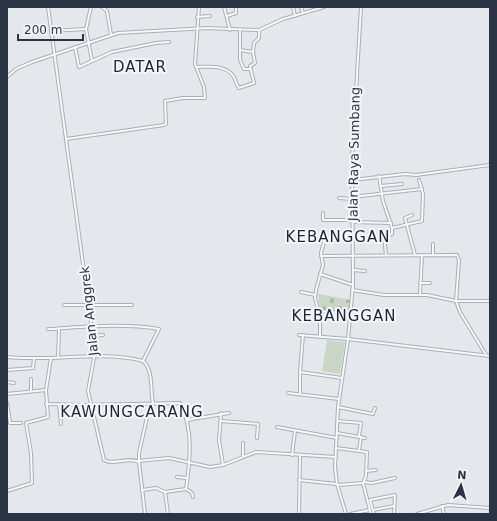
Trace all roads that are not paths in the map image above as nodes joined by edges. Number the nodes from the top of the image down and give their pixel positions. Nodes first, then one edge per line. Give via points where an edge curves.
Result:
1 (48, 7) edge
2 (91, 7) edge
3 (102, 7) edge
4 (199, 7) edge
5 (224, 7) edge
6 (236, 7) edge
7 (293, 7) edge
8 (301, 7) edge
9 (311, 7) edge
10 (324, 7) edge
11 (361, 7) edge
12 (311, 11) junction
13 (303, 13) junction
14 (210, 16) dead end
15 (227, 16) junction
16 (295, 16) junction
17 (197, 17) junction
18 (86, 29) junction
19 (196, 29) junction
20 (230, 30) junction
21 (259, 30) junction
22 (51, 31) junction
23 (240, 31) junction
24 (111, 35) junction
25 (169, 42) dead end
26 (88, 43) junction
27 (75, 47) junction
28 (240, 50) junction
29 (253, 52) junction
30 (55, 54) junction
31 (92, 61) junction
32 (196, 67) junction
33 (251, 69) junction
34 (7, 78) edge
35 (66, 139) junction
36 (490, 165) edge
37 (379, 176) junction
38 (352, 180) junction
39 (419, 180) dead end
40 (402, 184) dead end
41 (381, 186) junction
42 (422, 189) junction
43 (382, 193) junction
44 (339, 198) dead end
45 (352, 198) junction
46 (323, 213) dead end
47 (412, 216) dead end
48 (352, 221) junction
49 (391, 223) junction
50 (407, 226) junction
51 (392, 228) junction
52 (325, 238) dead end
53 (433, 244) dead end
54 (415, 255) junction
55 (422, 255) junction
56 (433, 255) junction
57 (321, 256) junction
58 (354, 256) junction
59 (386, 256) junction
60 (353, 270) junction
61 (365, 271) dead end
62 (320, 274) junction
63 (420, 283) junction
64 (430, 283) dead end
65 (353, 285) junction
66 (352, 290) junction
67 (301, 292) dead end
68 (315, 295) junction
69 (420, 295) junction
70 (456, 301) junction
71 (490, 301) edge
72 (90, 304) junction
73 (64, 305) dead end
74 (132, 305) dead end
75 (320, 311) junction
76 (350, 314) junction
77 (92, 327) junction
78 (48, 329) dead end
79 (59, 329) junction
80 (103, 335) dead end
81 (299, 335) dead end
82 (303, 335) junction
83 (93, 336) junction
84 (320, 336) junction
85 (348, 339) junction
86 (486, 355) junction
87 (490, 356) edge
88 (7, 357) edge
89 (96, 357) junction
90 (34, 358) junction
91 (51, 358) junction
92 (58, 358) junction
93 (145, 362) junction
94 (7, 370) edge
95 (300, 372) junction
96 (342, 378) junction
97 (31, 379) dead end
98 (7, 382) edge
99 (14, 383) dead end
100 (46, 390) junction
101 (31, 391) junction
102 (288, 393) dead end
103 (7, 394) edge
104 (300, 394) junction
105 (339, 399) junction
106 (7, 403) edge
107 (46, 404) junction
108 (58, 404) junction
109 (152, 404) junction
110 (90, 405) junction
111 (338, 407) junction
112 (375, 408) dead end
113 (221, 413) junction
114 (228, 413) dead end
115 (187, 420) junction
116 (220, 420) junction
117 (338, 421) junction
118 (21, 423) dead end
119 (61, 424) dead end
120 (277, 427) dead end
121 (296, 431) junction
122 (337, 433) junction
123 (360, 437) junction
124 (257, 438) dead end
125 (337, 438) junction
126 (365, 438) dead end
127 (243, 443) dead end
128 (336, 448) junction
129 (359, 450) junction
130 (292, 455) junction
131 (300, 455) junction
132 (243, 457) junction
133 (336, 457) junction
134 (138, 461) junction
135 (190, 463) junction
136 (223, 465) junction
137 (366, 470) junction
138 (376, 470) dead end
139 (176, 477) dead end
140 (188, 478) junction
141 (395, 478) dead end
142 (299, 480) junction
143 (364, 482) junction
144 (337, 485) junction
145 (186, 489) junction
146 (142, 490) junction
147 (7, 491) edge
148 (165, 492) junction
149 (193, 497) dead end
150 (394, 506) junction
151 (442, 506) junction
152 (490, 508) edge
153 (372, 510) junction
154 (145, 514) edge
155 (168, 514) edge
156 (299, 514) edge
157 (346, 514) edge
158 (350, 514) edge
159 (373, 514) edge
160 (394, 514) edge
161 (417, 514) edge
162 (444, 514) edge

1 - 22 street, Jalan Anggrek
2 - 18 street
3 - 24 street via 107,11
4 - 17 street
5 - 15 street
6 - 15 street via 236,13
7 - 16 street
8 - 13 street
9 - 12 street
10 - 12 street
11 - 38 street, Jalan Raya Sumbang via 352,135
12 - 13 street
13 - 16 street
14 - 17 street
15 - 20 street
16 - 21 street
17 - 19 street
18 - 22 street
18 - 26 street
19 - 20 street
19 - 24 street via 147,30
19 - 32 street
20 - 23 street
21 - 23 street
21 - 29 street via 259,38 253,46
22 - 30 street, Jalan Anggrek
23 - 28 street
24 - 26 street
25 - 31 street via 112,52
26 - 27 street
26 - 31 street
27 - 30 street
27 - 31 street via 78,66
28 - 29 street
28 - 33 street via 243,68
29 - 33 street via 255,63
30 - 34 street via 20,68
30 - 35 street, Jalan Anggrek
32 - 33 street via 215,66 227,70 239,88 254,83
32 - 35 street via 206,97 165,101 166,124
35 - 72 street, Jalan Anggrek
36 - 37 street via 429,174
37 - 38 street
37 - 41 street
38 - 45 street, Jalan Raya Sumbang
39 - 42 street
40 - 41 street
41 - 43 street
42 - 43 street
42 - 50 street via 422,221
43 - 45 street
43 - 49 street
44 - 45 street
45 - 48 street, Jalan Raya Sumbang
46 - 48 street via 323,220
47 - 50 street via 405,217
48 - 49 street
48 - 58 street, Jalan Raya Sumbang
49 - 51 street
50 - 51 street
50 - 54 street
51 - 59 street via 392,233 384,236
52 - 57 street
53 - 56 street
54 - 55 street
54 - 59 street
55 - 56 street
55 - 63 street
56 - 70 street via 459,256
57 - 58 street
57 - 62 street via 324,262
58 - 59 street
58 - 60 street, Jalan Raya Sumbang
60 - 61 street
60 - 65 street, Jalan Raya Sumbang
62 - 65 street
62 - 68 street
63 - 64 street
63 - 69 street
65 - 66 street, Jalan Raya Sumbang
66 - 69 street
66 - 76 street, Jalan Raya Sumbang
67 - 68 street
68 - 75 street
69 - 70 street
70 - 71 street
70 - 86 street
72 - 73 street
72 - 74 street
72 - 77 street, Jalan Anggrek
75 - 76 street
75 - 84 street
76 - 85 street, Jalan Raya Sumbang
77 - 79 street
77 - 83 street, Jalan Anggrek
77 - 93 street via 141,326 159,330
78 - 79 street
79 - 92 street
80 - 83 street
81 - 82 street
82 - 84 street
82 - 95 street
83 - 89 street, Jalan Anggrek
84 - 85 street
85 - 86 street
85 - 96 street, Jalan Raya Sumbang
86 - 87 street
88 - 90 street
89 - 92 street
89 - 93 street
89 - 110 street, Jalan Anggrek via 88,384
90 - 91 street
90 - 94 street via 33,368
91 - 92 street
91 - 100 street
93 - 109 street via 150,371
95 - 96 street
95 - 104 street
96 - 105 street, Jalan Raya Sumbang
97 - 101 street
98 - 99 street
100 - 101 street
100 - 107 street
101 - 103 street
102 - 104 street
104 - 105 street
105 - 111 street, Jalan Raya Sumbang
106 - 118 street via 10,423
107 - 108 street
107 - 147 street via 48,417 26,423 32,483
108 - 110 street
108 - 119 street
109 - 110 street
109 - 115 street via 180,402
109 - 134 street
110 - 134 street, Jalan Anggrek via 104,460
111 - 112 street via 373,414
111 - 117 street, Jalan Raya Sumbang
113 - 114 street
113 - 115 street
113 - 116 street
115 - 135 street
116 - 124 street via 258,424
116 - 136 street via 219,445
117 - 122 street, Jalan Raya Sumbang
117 - 123 street via 360,423
120 - 121 street
121 - 125 street
121 - 130 street
122 - 123 street
122 - 125 street, Jalan Raya Sumbang
123 - 126 street
123 - 129 street
125 - 128 street, Jalan Raya Sumbang
127 - 132 street
128 - 129 street
128 - 133 street, Jalan Raya Sumbang
129 - 137 street via 366,452
130 - 131 street
130 - 132 street via 256,452
131 - 133 street
131 - 142 street
132 - 136 street
133 - 144 street, Jalan Raya Sumbang
134 - 135 street via 169,458
134 - 146 street
135 - 136 street via 210,467
135 - 140 street
137 - 138 street
137 - 143 street
139 - 140 street
140 - 145 street
141 - 143 street via 372,483
142 - 144 street
142 - 156 street
143 - 144 street
143 - 153 street
144 - 157 street, Jalan Raya Sumbang
145 - 148 street
145 - 149 street
146 - 148 street via 156,488
146 - 154 street
148 - 155 street
150 - 153 street
150 - 153 street via 395,495 370,500
150 - 160 street
151 - 152 street
151 - 161 street
151 - 162 street
153 - 158 street
153 - 159 street

